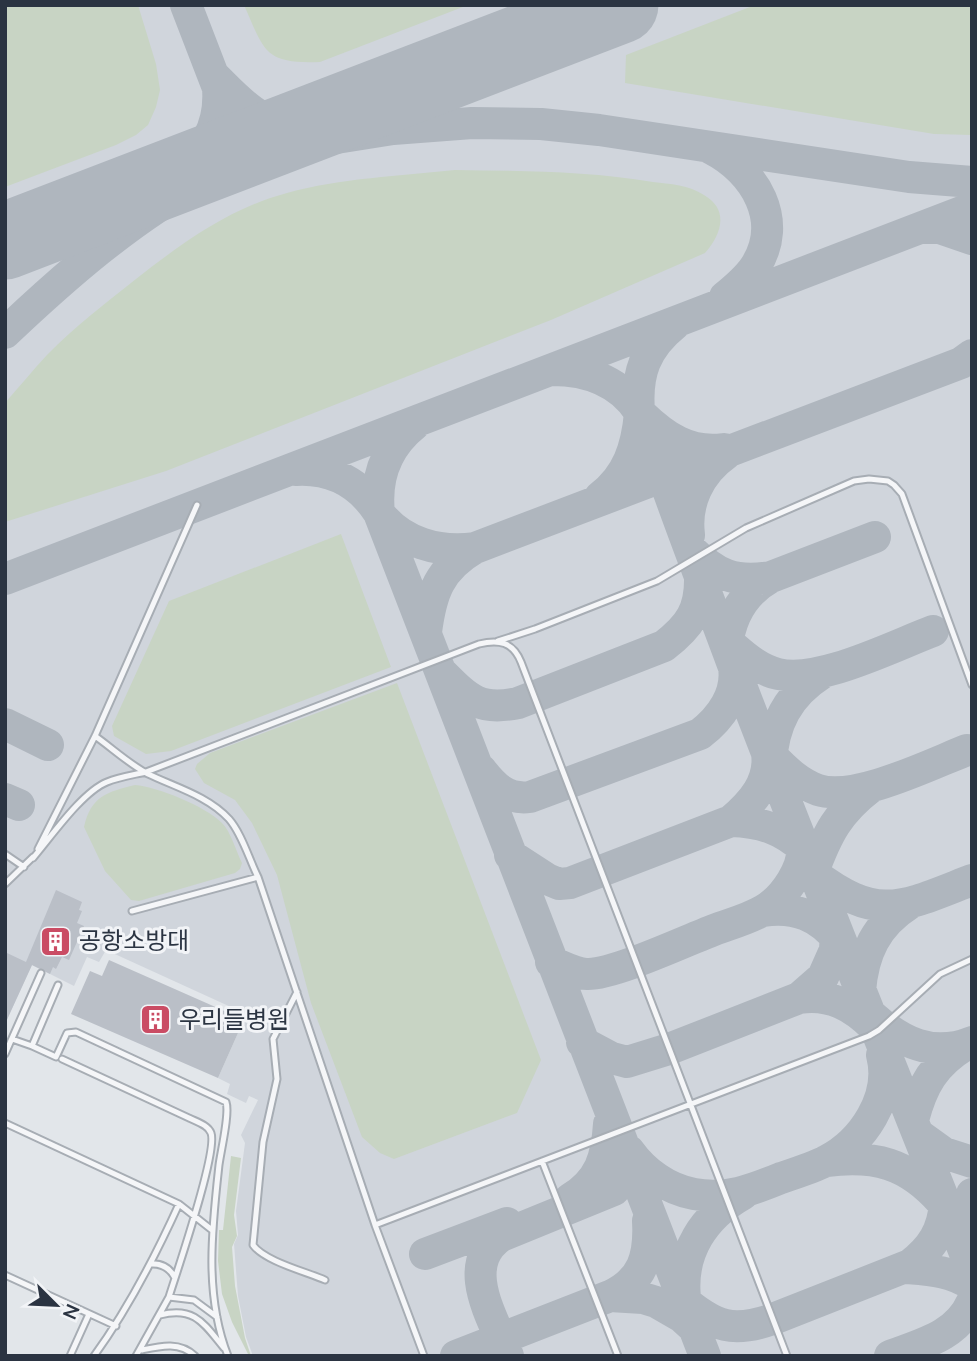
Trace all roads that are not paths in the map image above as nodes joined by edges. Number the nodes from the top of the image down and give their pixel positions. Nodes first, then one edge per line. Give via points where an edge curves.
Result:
1 (197, 505) dead end
2 (498, 640) junction
3 (972, 685) edge
4 (95, 736) junction
5 (146, 772) junction
6 (5, 855) edge
7 (33, 858) junction
8 (24, 867) junction
9 (258, 877) junction
10 (5, 884) edge
11 (132, 911) dead end
12 (972, 959) edge
13 (41, 973) dead end
14 (58, 985) dead end
15 (297, 992) junction
16 (12, 1039) junction
17 (32, 1046) junction
18 (5, 1054) edge
19 (59, 1058) junction
20 (690, 1104) junction
21 (5, 1123) edge
22 (542, 1161) junction
23 (179, 1203) junction
24 (195, 1216) junction
25 (375, 1225) junction
26 (212, 1230) junction
27 (150, 1264) junction
28 (5, 1275) edge
29 (175, 1278) junction
30 (326, 1280) dead end
31 (169, 1297) junction
32 (89, 1314) junction
33 (160, 1315) junction
34 (217, 1317) junction
35 (116, 1326) junction
36 (142, 1350) junction
37 (227, 1353) edge
38 (70, 1356) edge
39 (94, 1356) edge
40 (136, 1356) edge
41 (195, 1356) edge
42 (424, 1356) edge
43 (618, 1356) edge
44 (787, 1356) edge

1 - 4 lane
2 - 3 lane via 657,581 746,528 854,481 878,479 902,494
2 - 5 lane
2 - 20 lane via 514,649 522,662
4 - 5 lane
4 - 7 lane
5 - 7 lane via 96,788
5 - 9 lane via 190,792 228,818
6 - 8 lane
7 - 8 lane
8 - 10 lane
9 - 11 lane
9 - 15 lane
12 - 20 lane via 940,974 869,1036
13 - 16 lane
14 - 17 lane
15 - 25 lane
15 - 30 lane via 273,1039 277,1079 263,1142 253,1245 270,1258
16 - 17 lane
16 - 18 lane
17 - 19 lane
19 - 24 lane via 208,1128 211,1151
19 - 26 lane via 67,1033 72,1031 226,1101 229,1109
20 - 22 lane
20 - 44 lane
21 - 23 lane
22 - 25 lane
22 - 43 lane
23 - 24 lane
23 - 27 lane
24 - 26 lane
24 - 29 lane
25 - 42 lane
26 - 34 lane
27 - 29 lane via 161,1264
27 - 35 lane
28 - 32 lane
29 - 31 lane
31 - 33 lane
31 - 34 lane via 194,1300
32 - 35 lane
32 - 38 lane
33 - 36 lane
33 - 37 lane via 179,1311 196,1317
34 - 37 lane
35 - 39 lane
36 - 40 lane
36 - 41 lane via 171,1345

